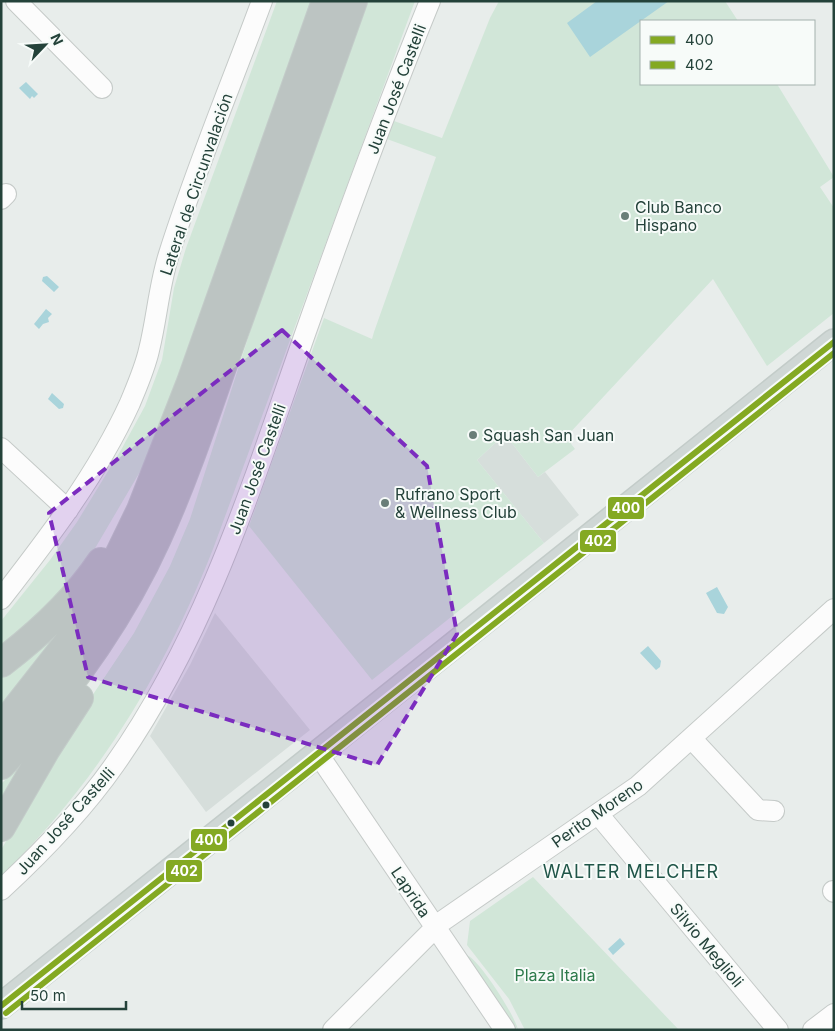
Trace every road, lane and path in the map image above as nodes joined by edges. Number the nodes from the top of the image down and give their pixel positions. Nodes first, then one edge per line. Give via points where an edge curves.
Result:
1 (16, 1) edge
2 (262, 1) edge
3 (326, 1) edge
4 (353, 1) edge
5 (430, 1) edge
6 (102, 88) dead end
7 (834, 342) edge
8 (205, 416) junction
9 (4, 457) edge
10 (158, 469) junction
11 (68, 510) junction
12 (1, 599) edge
13 (834, 609) edge
14 (1, 663) edge
15 (1, 728) edge
16 (691, 738) junction
17 (318, 754) junction
18 (1, 765) edge
19 (774, 811) dead end
20 (598, 814) junction
21 (1, 827) edge
22 (1, 890) edge
23 (435, 928) junction
24 (1, 1006) edge
25 (834, 1014) edge
26 (333, 1030) edge
27 (505, 1030) edge
28 (778, 1030) edge
29 (813, 1030) edge

1 - 6 street
2 - 11 street, Lateral de Circunvalación via 168,255 149,350 134,393 118,427
3 - 10 highway
4 - 8 highway
5 - 22 street, Juan José Castelli via 363,172 224,557 187,643 115,765 54,837
7 - 17 main road
8 - 18 highway via 157,539 128,593 69,686
8 - 21 highway via 174,524 154,572 122,631 46,748
9 - 11 street
10 - 14 highway via 82,587 42,630
10 - 15 highway via 130,536 95,601 60,655
11 - 12 street, Lateral de Circunvalación
13 - 16 street, Perito Moreno
16 - 19 street via 758,810
16 - 20 street, Perito Moreno via 638,786
17 - 23 street, Laprida
17 - 24 main road
20 - 23 street, Perito Moreno
20 - 28 street, Silvio Meglioli
23 - 26 street, Perito Moreno
23 - 27 street, Laprida
25 - 29 street

